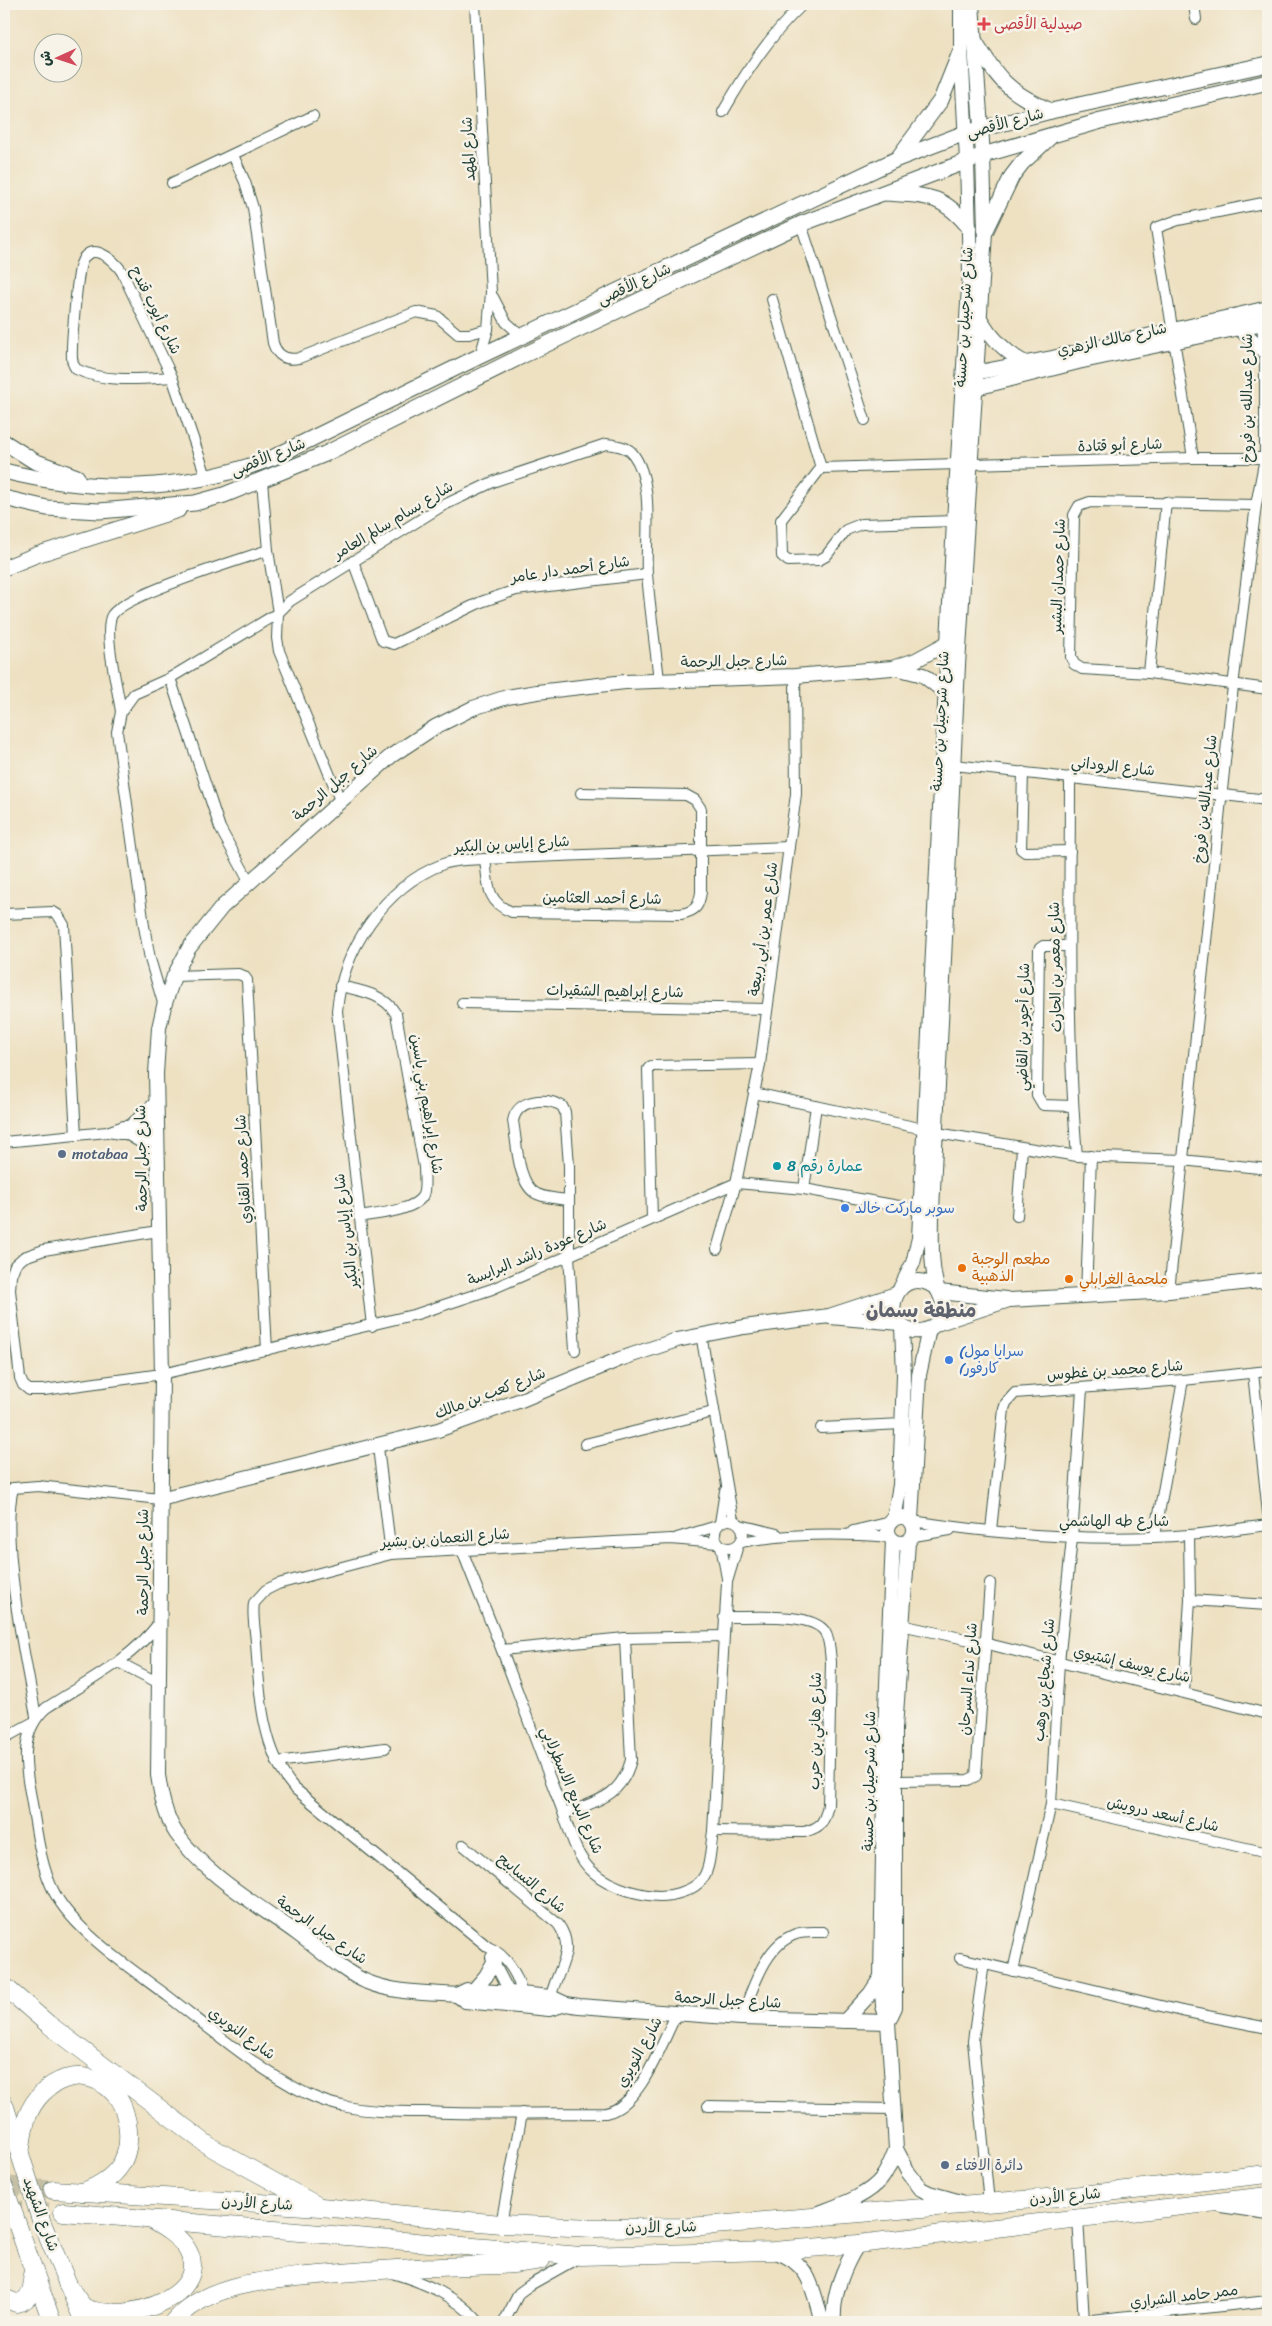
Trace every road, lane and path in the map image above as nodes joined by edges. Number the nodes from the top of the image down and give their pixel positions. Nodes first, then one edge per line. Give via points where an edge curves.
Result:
1 (475, 4) edge
2 (802, 4) edge
3 (961, 4) edge
4 (972, 4) edge
5 (1194, 4) edge
6 (1196, 19) dead end
7 (974, 40) junction
8 (961, 50) junction
9 (1268, 64) edge
10 (1268, 82) edge
11 (1051, 110) junction
12 (723, 112) dead end
13 (313, 116) dead end
14 (982, 128) junction
15 (965, 133) junction
16 (1053, 134) junction
17 (233, 155) junction
18 (983, 155) junction
19 (897, 159) junction
20 (967, 160) junction
21 (172, 183) dead end
22 (880, 193) junction
23 (1268, 202) edge
24 (801, 224) junction
25 (969, 227) junction
26 (985, 232) junction
27 (491, 292) junction
28 (772, 298) dead end
29 (1264, 309) edge
30 (981, 320) junction
31 (1265, 323) edge
32 (1238, 328) junction
33 (488, 329) junction
34 (1175, 335) junction
35 (523, 337) junction
36 (1265, 352) junction
37 (480, 356) junction
38 (1025, 363) junction
39 (978, 372) junction
40 (964, 374) junction
41 (172, 377) junction
42 (1001, 382) junction
43 (977, 389) junction
44 (963, 390) junction
45 (975, 410) junction
46 (865, 420) dead end
47 (4, 442) edge
48 (1194, 458) junction
49 (1266, 458) edge
50 (958, 464) junction
51 (972, 464) junction
52 (821, 468) junction
53 (4, 471) edge
54 (207, 479) junction
55 (262, 481) junction
56 (104, 486) junction
57 (4, 498) edge
58 (1166, 502) junction
59 (195, 503) junction
60 (1256, 506) junction
61 (954, 520) junction
62 (268, 550) junction
63 (353, 561) junction
64 (4, 568) edge
65 (647, 574) junction
66 (278, 613) junction
67 (949, 642) junction
68 (892, 668) junction
69 (1149, 673) junction
70 (794, 676) junction
71 (170, 678) junction
72 (659, 680) junction
73 (1233, 686) junction
74 (1268, 690) edge
75 (947, 694) junction
76 (121, 712) junction
77 (954, 765) junction
78 (1023, 772) junction
79 (1070, 776) junction
80 (580, 793) dead end
81 (1221, 793) junction
82 (340, 800) junction
83 (1268, 800) edge
84 (789, 847) junction
85 (702, 851) junction
86 (1070, 851) junction
87 (485, 859) junction
88 (250, 883) junction
89 (4, 914) edge
90 (1069, 946) junction
91 (174, 976) junction
92 (340, 986) junction
93 (462, 1002) dead end
94 (164, 1006) junction
95 (767, 1009) junction
96 (760, 1064) junction
97 (754, 1092) junction
98 (156, 1104) junction
99 (816, 1106) junction
100 (1072, 1106) junction
101 (156, 1129) junction
102 (131, 1130) junction
103 (931, 1131) junction
104 (76, 1135) junction
105 (4, 1142) edge
106 (1022, 1148) junction
107 (156, 1154) junction
108 (1077, 1156) junction
109 (1091, 1156) junction
110 (1182, 1160) junction
111 (1268, 1169) edge
112 (736, 1183) junction
113 (804, 1189) junction
114 (568, 1200) junction
115 (921, 1210) junction
116 (1017, 1216) dead end
117 (359, 1218) junction
118 (652, 1219) junction
119 (158, 1231) junction
120 (718, 1249) dead end
121 (568, 1256) junction
122 (1268, 1280) edge
123 (938, 1290) junction
124 (898, 1291) junction
125 (1169, 1291) junction
126 (1086, 1295) junction
127 (1009, 1300) junction
128 (829, 1316) junction
129 (901, 1324) junction
130 (372, 1326) junction
131 (932, 1326) junction
132 (701, 1334) junction
133 (267, 1350) junction
134 (575, 1350) dead end
135 (1268, 1371) edge
136 (1253, 1373) junction
137 (162, 1374) junction
138 (1183, 1380) junction
139 (1082, 1388) junction
140 (713, 1412) junction
141 (902, 1424) junction
142 (821, 1428) dead end
143 (585, 1444) dead end
144 (378, 1447) junction
145 (727, 1480) junction
146 (160, 1498) junction
147 (1268, 1513) edge
148 (892, 1520) junction
149 (911, 1521) junction
150 (737, 1522) junction
151 (718, 1524) junction
152 (1268, 1525) edge
153 (959, 1528) junction
154 (991, 1530) junction
155 (844, 1534) junction
156 (780, 1535) junction
157 (1189, 1535) junction
158 (1155, 1536) junction
159 (891, 1538) junction
160 (1072, 1538) junction
161 (671, 1539) junction
162 (910, 1539) junction
163 (719, 1544) junction
164 (739, 1544) junction
165 (462, 1550) junction
166 (390, 1554) junction
167 (727, 1582) junction
168 (990, 1583) dead end
169 (1190, 1600) junction
170 (1268, 1605) edge
171 (724, 1617) junction
172 (159, 1623) junction
173 (901, 1625) junction
174 (723, 1636) junction
175 (625, 1638) junction
176 (984, 1643) junction
177 (502, 1650) junction
178 (120, 1662) junction
179 (1059, 1662) junction
180 (159, 1684) junction
181 (1184, 1692) junction
182 (1268, 1714) edge
183 (34, 1720) junction
184 (4, 1738) edge
185 (385, 1748) dead end
186 (277, 1762) junction
187 (895, 1781) junction
188 (1051, 1804) junction
189 (564, 1814) junction
190 (713, 1831) junction
191 (463, 1845) dead end
192 (1268, 1853) edge
193 (823, 1932) dead end
194 (488, 1946) junction
195 (960, 1958) dead end
196 (494, 1962) junction
197 (984, 1963) junction
198 (1013, 1971) junction
199 (882, 1977) junction
200 (4, 1986) edge
201 (473, 1990) junction
202 (457, 1995) junction
203 (515, 1999) junction
204 (550, 2003) junction
205 (677, 2013) junction
206 (742, 2018) junction
207 (844, 2021) junction
208 (888, 2022) junction
209 (1268, 2028) edge
210 (4, 2104) edge
211 (708, 2106) dead end
212 (893, 2109) junction
213 (522, 2113) junction
214 (896, 2150) junction
215 (20, 2154) junction
216 (1268, 2174) edge
217 (4, 2187) edge
218 (53, 2190) tunnel mouth
219 (80, 2193) junction
220 (1268, 2196) edge
221 (1201, 2202) junction
222 (989, 2203) junction
223 (969, 2204) junction
224 (321, 2207) junction
225 (63, 2212) tunnel mouth
226 (1268, 2212) edge
227 (811, 2216) junction
228 (1078, 2217) junction
229 (148, 2219) junction
230 (501, 2224) junction
231 (858, 2244) junction
232 (773, 2251) junction
233 (572, 2256) junction
234 (31, 2267) junction
235 (377, 2269) junction
236 (67, 2283) junction
237 (4, 2298) edge
238 (1268, 2301) edge
239 (50, 2320) edge
240 (84, 2322) edge
241 (174, 2322) edge
242 (479, 2322) edge
243 (504, 2322) edge
244 (822, 2322) edge
245 (834, 2322) edge
246 (1081, 2322) edge

1 - 27 street, شارع المهد
2 - 12 street via 781,25 748,68
3 - 8 street, شارع شرحبيل بن حسنة
4 - 7 street, شارع شرحبيل بن حسنة
5 - 6 street
7 - 11 main road via 1005,85 1021,98
7 - 14 street, شارع شرحبيل بن حسنة
8 - 15 street, شارع شرحبيل بن حسنة
8 - 19 main road via 941,100
9 - 11 main road, شارع الأقصى
10 - 16 main road, شارع الأقصى
11 - 14 main road, شارع الأقصى
13 - 17 street
14 - 15 main road, شارع الأقصى
14 - 18 street, شارع شرحبيل بن حسنة
15 - 19 main road, شارع الأقصى
15 - 20 street, شارع شرحبيل بن حسنة
16 - 18 main road, شارع الأقصى
16 - 26 main road via 1012,176
17 - 21 street
17 - 33 street via 251,199 272,343 282,357 299,358 416,312 437,316 458,334
18 - 20 main road, شارع الأقصى
18 - 26 street, شارع شرحبيل بن حسنة
19 - 35 main road, شارع الأقصى
20 - 22 main road, شارع الأقصى
20 - 25 street, شارع شرحبيل بن حسنة
22 - 24 main road, شارع الأقصى
22 - 25 main road via 936,199 956,211
23 - 34 street via 1178,220 1156,228
24 - 46 street
24 - 55 main road, شارع الأقصى via 526,354 325,454
25 - 40 street, شارع شرحبيل بن حسنة via 970,272
26 - 30 street, شارع شرحبيل بن حسنة
27 - 33 street, شارع المهد
27 - 35 street, شارع المهد via 499,313
28 - 52 street
29 - 31 street, شارع عبدالله بن فروخ
29 - 34 street, شارع مالك الزهري
30 - 38 street via 993,340
30 - 39 street, شارع شرحبيل بن حسنة
31 - 32 street, شارع مالك الزهري
31 - 36 street, شارع عبدالله بن فروخ
32 - 34 street, شارع مالك الزهري
32 - 36 street
33 - 37 street, شارع المهد
34 - 38 street, شارع مالك الزهري
34 - 42 street, شارع مالك الزهري
34 - 48 street
35 - 37 main road, شارع الأقصى
36 - 49 street, شارع عبدالله بن فروخ
37 - 54 main road, شارع الأقصى via 272,458
38 - 39 street, شارع مالك الزهري
39 - 40 street, شارع مالك الزهري
39 - 43 street, شارع شرحبيل بن حسنة
40 - 44 street, شارع شرحبيل بن حسنة
41 - 41 street, شارع أيوب قندح via 103,377 87,375 76,369 72,358 76,309 81,264 88,254 96,252 116,261
41 - 54 street, شارع أيوب قندح
42 - 43 street, شارع مالك الزهري
42 - 45 street
43 - 44 street, شارع مالك الزهري
43 - 45 street, شارع شرحبيل بن حسنة
44 - 50 street, شارع شرحبيل بن حسنة
45 - 51 street, شارع شرحبيل بن حسنة
47 - 56 main road via 48,467
48 - 49 street, شارع أبو قتادة
48 - 51 street, شارع أبو قتادة
49 - 60 street, شارع عبدالله بن فروخ
50 - 52 street
50 - 61 street, شارع شرحبيل بن حسنة
51 - 77 street, شارع شرحبيل بن حسنة
52 - 61 street via 781,520 782,556 788,562 819,560 826,556 846,530 861,524
53 - 56 main road, شارع الأقصى via 50,481
54 - 56 main road, شارع الأقصى via 170,485
55 - 59 main road, شارع الأقصى
55 - 62 street
57 - 59 main road, شارع الأقصى via 46,508 99,511
58 - 60 street, شارع حمدان البشير
58 - 69 street
58 - 69 street, شارع حمدان البشير via 1090,502 1079,506 1074,515 1070,657 1082,668
59 - 64 main road via 147,522 36,555
60 - 73 street, شارع عبدالله بن فروخ
61 - 67 street, شارع شرحبيل بن حسنة
62 - 66 street
62 - 76 street via 174,582 122,605 112,614 108,628
63 - 65 street, شارع أحمد دار عامر via 380,638 394,644 481,602 516,590
63 - 65 street, شارع بسام سالم العامر via 442,506 475,490 606,444 632,452 641,467 646,490
63 - 66 street, شارع بسام سالم العامر via 290,601
65 - 72 street, شارع بسام سالم العامر
66 - 71 street, شارع بسام سالم العامر
66 - 82 street via 279,651
67 - 68 street, شارع جبل الرحمة via 916,660
67 - 75 street, شارع شرحبيل بن حسنة
68 - 70 street, شارع جبل الرحمة
68 - 75 street, شارع جبل الرحمة via 922,675
69 - 73 street, شارع حمدان البشير
70 - 72 street, شارع جبل الرحمة
70 - 84 street, شارع عمر بن أبي ربيعة via 796,794
71 - 76 street, شارع بسام سالم العامر via 134,694
71 - 88 street via 220,828
72 - 82 street, شارع جبل الرحمة via 537,692 473,708 406,744
73 - 74 street, شارع حمدان البشير
73 - 81 street, شارع عبدالله بن فروخ
75 - 103 street, شارع شرحبيل بن حسنة
76 - 94 street via 117,732 144,926
77 - 78 street, شارع الروداني
77 - 103 street, شارع شرحبيل بن حسنة
78 - 79 street, شارع الروداني
78 - 86 street via 1021,849 1025,852
79 - 81 street, شارع الروداني
79 - 86 street, شارع معمر بن الحارث
80 - 85 street via 686,796 695,800 701,809
81 - 83 street, شارع الروداني
81 - 110 street, شارع عبدالله بن فروخ
82 - 88 street, شارع جبل الرحمة
84 - 85 street, شارع إياس بن البكير
84 - 95 street, شارع عمر بن أبي ربيعة
85 - 87 street, شارع إياس بن البكير
85 - 87 street, شارع أحمد العثامين via 699,906 692,912 681,914 512,912 494,901
86 - 90 street, شارع معمر بن الحارث
87 - 92 street, شارع إياس بن البكير via 445,864 407,885 365,930 352,951
88 - 91 street, شارع جبل الرحمة via 204,928
89 - 104 street via 47,912 58,915 64,924
90 - 100 street, شارع معمر بن الحارث
90 - 100 street, شارع أجود بن القاضي via 1043,946 1039,949 1037,1095 1043,1105
91 - 94 street, شارع جبل الرحمة
91 - 133 street, شارع حمد القناوي via 241,974 248,986
92 - 117 street, شارع إياس بن البكير via 338,1033
92 - 117 street, شارع إبراهيم بني ياسين via 378,996 390,1004 396,1014 424,1168 424,1189 419,1200 400,1210
93 - 95 street, شارع إبراهيم الشقيرات
94 - 98 street, شارع جبل الرحمة via 156,1051
95 - 96 street, شارع عمر بن أبي ربيعة
96 - 97 street, شارع عمر بن أبي ربيعة
96 - 118 street via 651,1066 648,1069
97 - 99 street
97 - 112 street, شارع عمر بن أبي ربيعة
98 - 101 street, شارع جبل الرحمة
98 - 102 street
99 - 103 street
99 - 113 street
100 - 108 street, شارع معمر بن الحارث
101 - 102 street
101 - 107 street, شارع جبل الرحمة
102 - 104 street
102 - 107 street
103 - 106 street
103 - 115 street, شارع شرحبيل بن حسنة
103 - 123 street, شارع شرحبيل بن حسنة via 932,1226
104 - 105 street
106 - 108 street
106 - 116 street
107 - 119 street, شارع جبل الرحمة
108 - 109 street
109 - 110 street
109 - 126 street
110 - 111 street
110 - 125 street, شارع عبدالله بن فروخ
112 - 113 street, شارع عودة راشد البرايسة
112 - 118 street, شارع عودة راشد البرايسة
112 - 120 street, شارع عمر بن أبي ربيعة
113 - 115 street, شارع عودة راشد البرايسة
114 - 114 street via 568,1157 562,1106 542,1101 519,1107 513,1121 523,1180 538,1194
114 - 121 street
115 - 124 street, شارع شرحبيل بن حسنة via 917,1251 911,1270
117 - 130 street, شارع إياس بن البكير
118 - 121 street, شارع عودة راشد البرايسة
119 - 137 street, شارع جبل الرحمة
119 - 137 street, شارع عودة راشد البرايسة via 34,1253 15,1265 10,1290 17,1364 23,1385 29,1390
121 - 130 street, شارع عودة راشد البرايسة via 492,1289
121 - 134 street
122 - 125 street
123 - 124 street via 931,1284 916,1280
123 - 127 street
123 - 131 street via 943,1308
124 - 128 street, شارع كعب بن مالك
124 - 129 street via 893,1310
125 - 126 street
126 - 127 street
127 - 131 street
128 - 129 street, شارع كعب بن مالك
128 - 132 street, شارع كعب بن مالك
129 - 131 street via 915,1331
129 - 141 street
130 - 133 street, شارع عودة راشد البرايسة
131 - 149 street via 919,1375
132 - 140 street
132 - 144 street, شارع كعب بن مالك via 639,1352 474,1418
133 - 137 street, شارع عودة راشد البرايسة
135 - 136 street, شارع محمد بن غطوس
136 - 138 street, شارع محمد بن غطوس
136 - 147 street
137 - 146 street, شارع جبل الرحمة
138 - 139 street, شارع محمد بن غطوس
138 - 158 street
139 - 154 street, شارع محمد بن غطوس via 1015,1393 1006,1403
139 - 160 street, شارع شجاع بن وهب
140 - 143 street
140 - 145 street
141 - 142 street
141 - 148 street via 899,1497
144 - 146 street, شارع كعب بن مالك
144 - 166 street
145 - 150 street
145 - 151 street
146 - 172 street, شارع جبل الرحمة
146 - 183 street via 38,1486 14,1488 7,1503 7,1564
148 - 149 street via 902,1516
148 - 155 street
148 - 159 street via 888,1529
149 - 153 street, شارع طه الهاشمي
149 - 162 street via 914,1526
150 - 151 street
150 - 156 street
150 - 164 street via 743,1533
151 - 161 street, شارع النعمان بن بشير
151 - 163 street via 714,1534
152 - 157 street, شارع طه الهاشمي
153 - 154 street, شارع طه الهاشمي
153 - 162 street, شارع طه الهاشمي
154 - 160 street, شارع طه الهاشمي
155 - 156 street
155 - 159 street
156 - 164 street
157 - 158 street, شارع طه الهاشمي
157 - 169 street
158 - 160 street, شارع طه الهاشمي
159 - 162 street via 900,1543
159 - 199 street, شارع شرحبيل بن حسنة
160 - 179 street, شارع شجاع بن وهب
161 - 163 street, شارع النعمان بن بشير
161 - 165 street, شارع النعمان بن بشير
162 - 173 street, شارع شرحبيل بن حسنة
163 - 164 street via 729,1549
163 - 167 street, شارع البديع الاسطرلابي
164 - 167 street, شارع البديع الاسطرلابي
165 - 166 street, شارع النعمان بن بشير
165 - 177 street, شارع البديع الاسطرلابي
166 - 186 street, شارع النعمان بن بشير via 278,1584 266,1590 254,1603 264,1716
167 - 171 street, شارع البديع الاسطرلابي
168 - 176 street, شارع نداء السرحان
169 - 170 street
169 - 181 street
171 - 174 street, شارع البديع الاسطرلابي
171 - 190 street, شارع هاني بن حرب via 801,1619 814,1622 824,1630 831,1662 828,1805 825,1819 817,1829 804,1832
172 - 178 street
172 - 180 street, شارع جبل الرحمة
173 - 176 street, شارع يوسف إشتيوي
173 - 187 street, شارع شرحبيل بن حسنة
174 - 175 street
174 - 190 street, شارع البديع الاسطرلابي
175 - 177 street
175 - 189 street via 631,1760 627,1775 609,1796
176 - 179 street, شارع يوسف إشتيوي
176 - 187 street, شارع نداء السرحان via 976,1776 968,1780
177 - 189 street, شارع البديع الاسطرلابي
178 - 180 street
178 - 183 street via 46,1708
179 - 181 street, شارع يوسف إشتيوي
179 - 188 street, شارع شجاع بن وهب
180 - 202 street, شارع جبل الرحمة via 158,1775 161,1795 175,1831 194,1854 355,1975 396,1989
181 - 182 street, شارع يوسف إشتيوي
183 - 184 street
183 - 213 street, شارع النويري via 26,1744 28,1783 44,1862 54,1890 70,1914 126,1964 273,2075 309,2095 342,2106 375,2110
185 - 186 street
186 - 194 street, شارع النعمان بن بشير via 294,1788
187 - 208 street, شارع شرحبيل بن حسنة via 895,2007
188 - 192 street, شارع أسعد درويش
188 - 198 street, شارع شجاع بن وهب
189 - 190 street, شارع البديع الاسطرلابي via 580,1854 592,1872 636,1893 664,1896 687,1892 700,1885 708,1869
191 - 204 street, شارع التسابيح via 565,1933 566,1954
193 - 206 street via 798,1933 773,1951 756,1980
194 - 196 street
194 - 203 street, شارع النعمان بن بشير via 497,1950 515,1976
195 - 197 street
196 - 201 street
196 - 203 street
197 - 198 street
197 - 222 street via 973,2041
198 - 209 street
199 - 207 street
199 - 208 street, شارع شرحبيل بن حسنة via 883,2006
200 - 224 highway via 48,2024 209,2146
201 - 202 street, شارع جبل الرحمة
201 - 203 street, شارع جبل الرحمة
202 - 203 street, شارع جبل الرحمة via 465,2001
203 - 204 street, شارع جبل الرحمة
204 - 205 street, شارع جبل الرحمة
205 - 206 street, شارع جبل الرحمة
205 - 213 street, شارع النويري via 638,2090 623,2106 606,2113
206 - 207 street, شارع جبل الرحمة
207 - 208 street, شارع جبل الرحمة
208 - 212 street, شارع شرحبيل بن حسنة
210 - 215 highway, شارع الشهيد
211 - 212 street
212 - 214 street, شارع شرحبيل بن حسنة
213 - 230 street
214 - 223 street, شارع شرحبيل بن حسنة via 921,2189
214 - 227 street, شارع شرحبيل بن حسنة via 883,2177 875,2185 844,2203
215 - 219 highway via 27,2118 45,2089 70,2077 90,2079 103,2085 116,2095 123,2107 129,2132 127,2150 109,2179
215 - 236 highway, شارع الشهيد via 42,2223
216 - 222 highway, شارع الأردن
217 - 234 highway, شارع الشهيد
218 - 219 highway, شارع الأردن
219 - 224 highway, شارع الأردن
220 - 221 highway, شارع الأردن
221 - 226 street
221 - 228 highway, شارع الأردن
222 - 223 highway, شارع الأردن
223 - 227 highway, شارع الأردن
224 - 230 highway, شارع الأردن
225 - 229 highway, شارع الأردن
227 - 230 highway, شارع الأردن via 689,2227 593,2228
228 - 231 highway, شارع الأردن
228 - 246 street
229 - 233 highway, شارع الأردن
229 - 236 highway via 176,2237 190,2256 188,2282 174,2302 153,2316 142,2319 110,2319 86,2309
231 - 232 highway, شارع الأردن
231 - 245 street via 841,2280
232 - 233 highway, شارع الأردن
232 - 244 street via 797,2261 811,2284
233 - 235 highway via 509,2264
233 - 243 street via 524,2289
234 - 237 highway via 32,2290 28,2298 16,2303
234 - 239 highway, شارع الشهيد
235 - 241 highway via 236,2286 190,2306
235 - 242 street via 431,2286 452,2298
236 - 240 highway, شارع الشهيد
238 - 246 street, ممر حامد الشراري

